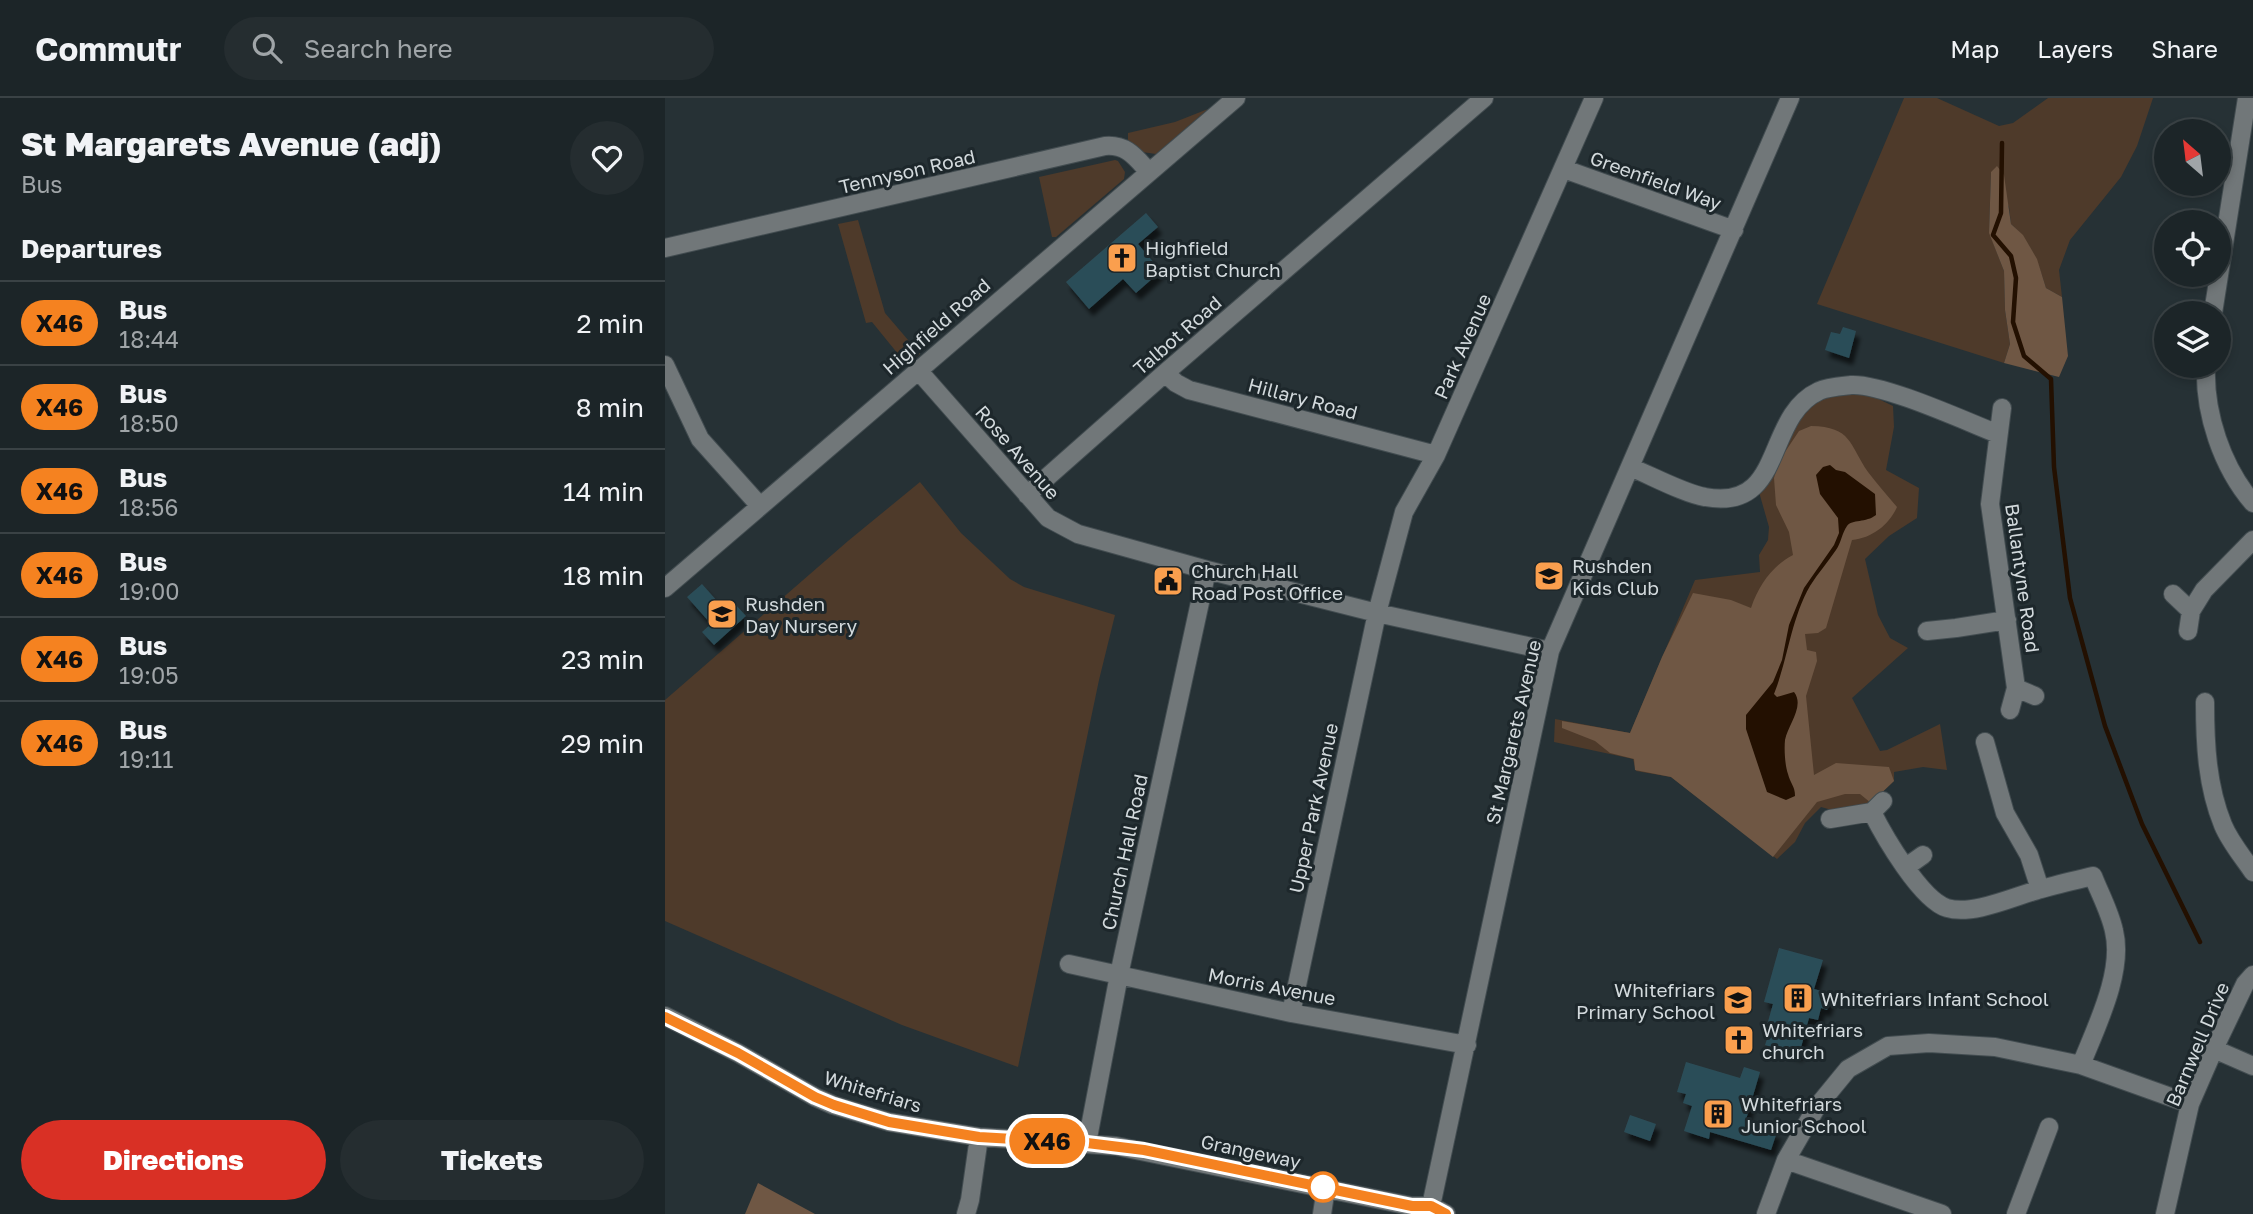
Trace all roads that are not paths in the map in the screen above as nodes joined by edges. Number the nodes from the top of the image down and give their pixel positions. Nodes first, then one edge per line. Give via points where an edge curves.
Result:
1 (1236, 98) edge
2 (1484, 98) edge
3 (1594, 98) edge
4 (1790, 98) edge
5 (2247, 98) edge
6 (1564, 169) junction
7 (1149, 172) junction
8 (1734, 230) junction
9 (665, 248) edge
10 (2215, 301) edge
11 (665, 365) edge
12 (917, 369) junction
13 (1165, 373) junction
14 (2207, 378) edge
15 (2002, 408) dead end
16 (1997, 434) junction
17 (1436, 455) junction
18 (1630, 467) junction
19 (1027, 495) junction
20 (2253, 503) edge
21 (761, 506) junction
22 (2253, 540) edge
23 (1207, 570) junction
24 (665, 588) edge
25 (2173, 594) dead end
26 (2191, 611) junction
27 (1377, 613) junction
28 (2007, 620) junction
29 (1927, 631) dead end
30 (2188, 631) dead end
31 (1550, 652) junction
32 (2016, 688) junction
33 (2035, 696) dead end
34 (2205, 702) dead end
35 (2010, 710) dead end
36 (1986, 742) dead end
37 (1830, 819) dead end
38 (1923, 855) dead end
39 (1906, 867) junction
40 (2253, 872) edge
41 (2040, 889) junction
42 (1069, 964) dead end
43 (1119, 975) junction
44 (2253, 975) edge
45 (1291, 1013) junction
46 (665, 1016) edge
47 (1467, 1045) junction
48 (2214, 1049) junction
49 (2081, 1065) junction
50 (2253, 1066) edge
51 (2190, 1104) junction
52 (2049, 1127) dead end
53 (979, 1137) junction
54 (1087, 1143) junction
55 (1786, 1160) junction
56 (1326, 1188) junction
57 (1439, 1210) edge
58 (966, 1214) edge
59 (1322, 1214) edge
60 (1766, 1214) edge
61 (1942, 1214) edge
62 (2016, 1214) edge
63 (2165, 1214) edge

1 - 7 street, Highfield Road
2 - 13 street, Talbot Road
3 - 6 street, Park Avenue
4 - 8 street, St Margarets Avenue
5 - 10 street
6 - 8 street, Greenfield Way
6 - 17 street, Park Avenue
7 - 9 street, Tennyson Road via 1121,146 1105,146
7 - 12 street, Highfield Road
8 - 18 street, St Margarets Avenue
11 - 21 street via 700,439
12 - 19 street, Rose Avenue
12 - 21 street, Highfield Road
13 - 17 street, Hillary Road via 1189,390
13 - 19 street, Talbot Road
14 - 20 street via 2209,404 2223,452
15 - 16 street, Ballantyne Road
16 - 18 street via 1885,391 1853,385 1820,391 1796,408 1769,467 1760,482 1746,492 1729,498 1703,497
16 - 28 street, Ballantyne Road via 1990,504
17 - 27 street, Park Avenue via 1404,512
18 - 31 street, St Margarets Avenue
19 - 23 street, Rose Avenue via 1048,518 1078,534
21 - 24 street, Highfield Road
22 - 26 street via 2204,590
23 - 27 street, Rose Avenue
23 - 43 street, Church Hall Road
25 - 26 street
26 - 30 street
27 - 31 street, Rose Avenue
27 - 45 street, Upper Park Avenue
28 - 29 street
28 - 32 street, Ballantyne Road
31 - 47 street, St Margarets Avenue
32 - 33 street
32 - 35 street, Ballantyne Road
34 - 40 street via 2210,783 2224,828
36 - 41 street via 2005,813 2029,855
37 - 39 street via 1878,807 1883,834
38 - 39 street
39 - 41 street via 1931,899 1948,908 1976,908
41 - 49 street via 2093,876 2114,931 2117,956 2107,998
42 - 43 street, Morris Avenue
43 - 45 street, Morris Avenue
43 - 54 street, Church Hall Road
44 - 48 street, Barnwell Drive
45 - 47 street, Morris Avenue
46 - 53 street, Whitefriars via 834,1105 918,1128
47 - 57 street, St Margarets Avenue
48 - 50 street
48 - 51 street, Barnwell Drive
49 - 51 street
49 - 55 street via 1995,1047 1888,1046 1848,1069 1816,1108
51 - 63 street, Barnwell Drive
52 - 62 street
53 - 54 street, Whitefriars
53 - 58 street
54 - 56 street, Grangeway via 1144,1150
55 - 60 street
55 - 61 street
56 - 57 street, Grangeway
56 - 59 street

